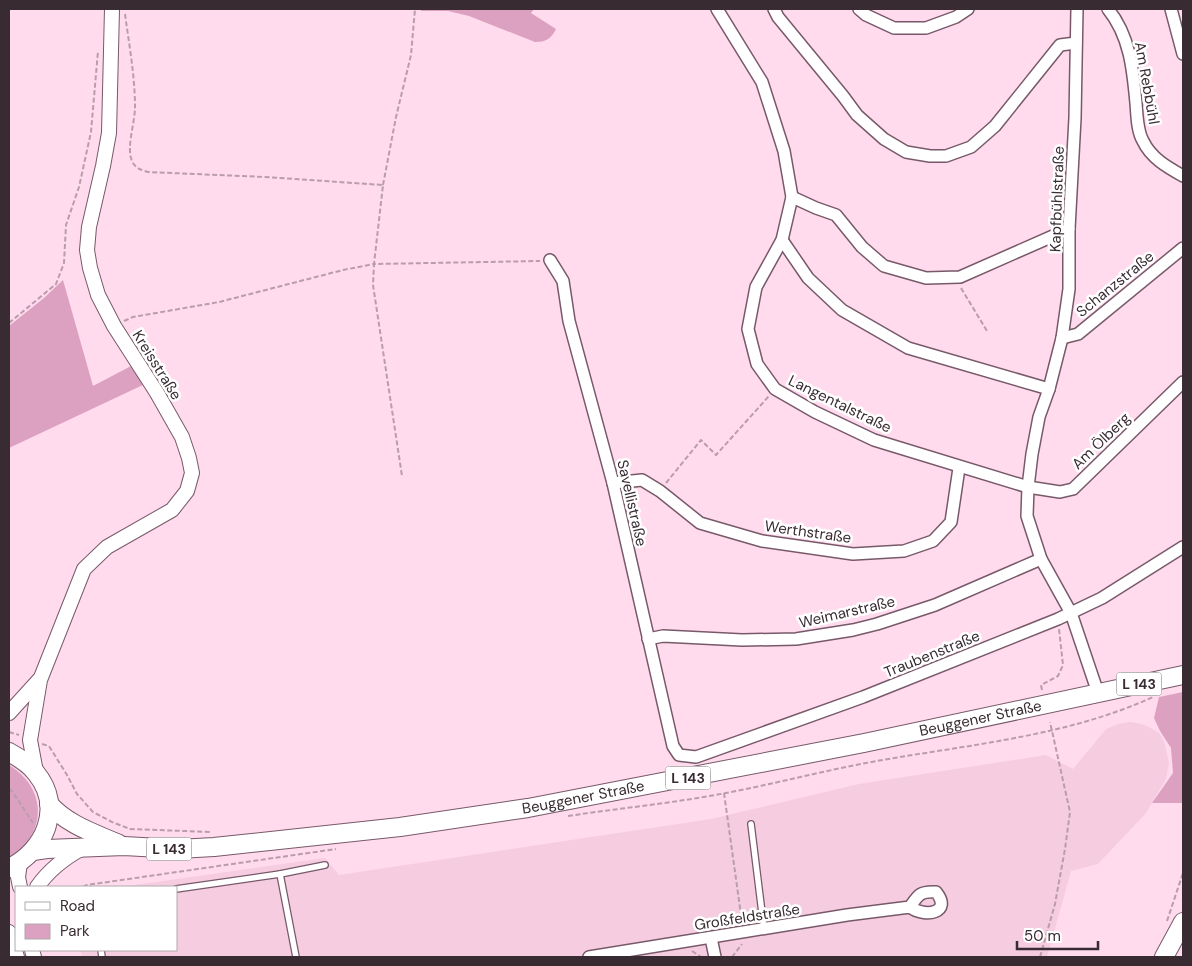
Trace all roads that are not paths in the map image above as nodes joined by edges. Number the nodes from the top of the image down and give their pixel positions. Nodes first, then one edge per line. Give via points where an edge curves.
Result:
1 (112, 9) edge
2 (717, 9) edge
3 (774, 9) edge
4 (859, 9) edge
5 (968, 9) edge
6 (1076, 9) edge
7 (1108, 9) edge
8 (1171, 9) edge
9 (1076, 43) junction
10 (1183, 54) edge
11 (1183, 176) edge
12 (792, 197) junction
13 (1069, 228) junction
14 (782, 240) junction
15 (1183, 248) edge
16 (550, 260) road end
17 (1062, 338) junction
18 (1183, 382) edge
19 (1049, 389) junction
20 (959, 468) junction
21 (613, 483) junction
22 (1028, 488) junction
23 (1183, 546) edge
24 (1041, 559) junction
25 (1072, 613) junction
26 (648, 639) junction
27 (1183, 674) edge
28 (40, 680) junction
29 (1098, 693) junction
30 (9, 713) edge
31 (9, 752) edge
32 (679, 755) joint
33 (36, 772) junction
34 (49, 804) junction
35 (752, 824) dead end
36 (124, 846) junction
37 (84, 847) junction
38 (21, 861) edge
39 (325, 865) dead end
40 (280, 874) junction
41 (20, 886) edge
42 (38, 886) edge
43 (178, 889) edge
44 (910, 907) dead end
45 (1183, 922) edge
46 (764, 929) junction
47 (9, 932) edge
48 (712, 938) junction
49 (15, 951) edge
50 (296, 957) edge
51 (589, 957) edge
52 (715, 957) edge
53 (1164, 957) edge

1 - 28 street, Kreisstraße via 109,133 89,227 90,268 98,294 114,326 182,437 192,473 187,491 172,510 107,547 84,569
2 - 12 street, Langentalstraße via 762,82 784,151
3 - 9 street via 857,115 884,139 906,152 930,156 946,156 971,147 995,126 1060,45
4 - 5 street via 894,28 926,28
6 - 9 street, Kapfbühlstraße
7 - 11 street, Am Rebbühl via 1129,50 1142,141 1156,160
8 - 10 street
9 - 13 street, Kapfbühlstraße
12 - 13 street via 836,215 862,247 884,266 926,278 960,277
12 - 14 street, Langentalstraße
13 - 17 street, Kapfbühlstraße via 1069,289
14 - 19 street via 808,278 842,310 908,348
14 - 20 street, Langentalstraße via 756,287 748,329 757,364 776,389 874,440
15 - 17 street, Schanzstraße via 1078,334
16 - 21 street, Savellistraße via 563,281 569,321
17 - 19 street, Kapfbühlstraße
18 - 22 street, Am Ölberg via 1073,490 1060,492
19 - 22 street, Kapfbühlstraße via 1039,418
20 - 21 street, Werthstraße via 951,522 933,541 904,551 853,554 762,541 700,523 642,480
20 - 22 street, Langentalstraße
21 - 26 street, Savellistraße
22 - 24 street, Kapfbühlstraße via 1027,516
23 - 25 street, Traubenstraße via 1102,598
24 - 25 street, Kapfbühlstraße
24 - 26 street, Weimarstraße via 935,605 852,630 796,639 663,636
25 - 29 street, Kapfbühlstraße
25 - 32 street, Traubenstraße via 863,698 696,757
26 - 32 street, Savellistraße via 673,746
27 - 29 main road, Beuggener Straße / L 143
28 - 30 street, Kreisstraße
28 - 33 street, Kreisstraße via 30,740
29 - 36 main road, Beuggener Straße / L 143 via 752,766 528,808 400,827 214,847
31 - 33 main road, L 143
33 - 34 main road, L 143 via 46,788
34 - 36 main road, Beuggener Straße / L 143 via 74,825
34 - 38 main road, L 143 via 46,830
35 - 46 lane
36 - 37 main road, Beuggener Straße / L 143
37 - 38 main road, Beuggener Straße / L 143 via 47,849
37 - 42 street via 56,865
38 - 41 street
39 - 40 lane
40 - 43 lane
40 - 50 lane
44 - 46 street, Großfeldstraße
45 - 53 main road
46 - 48 street, Großfeldstraße
47 - 49 street
48 - 51 street, Großfeldstraße
48 - 52 street

